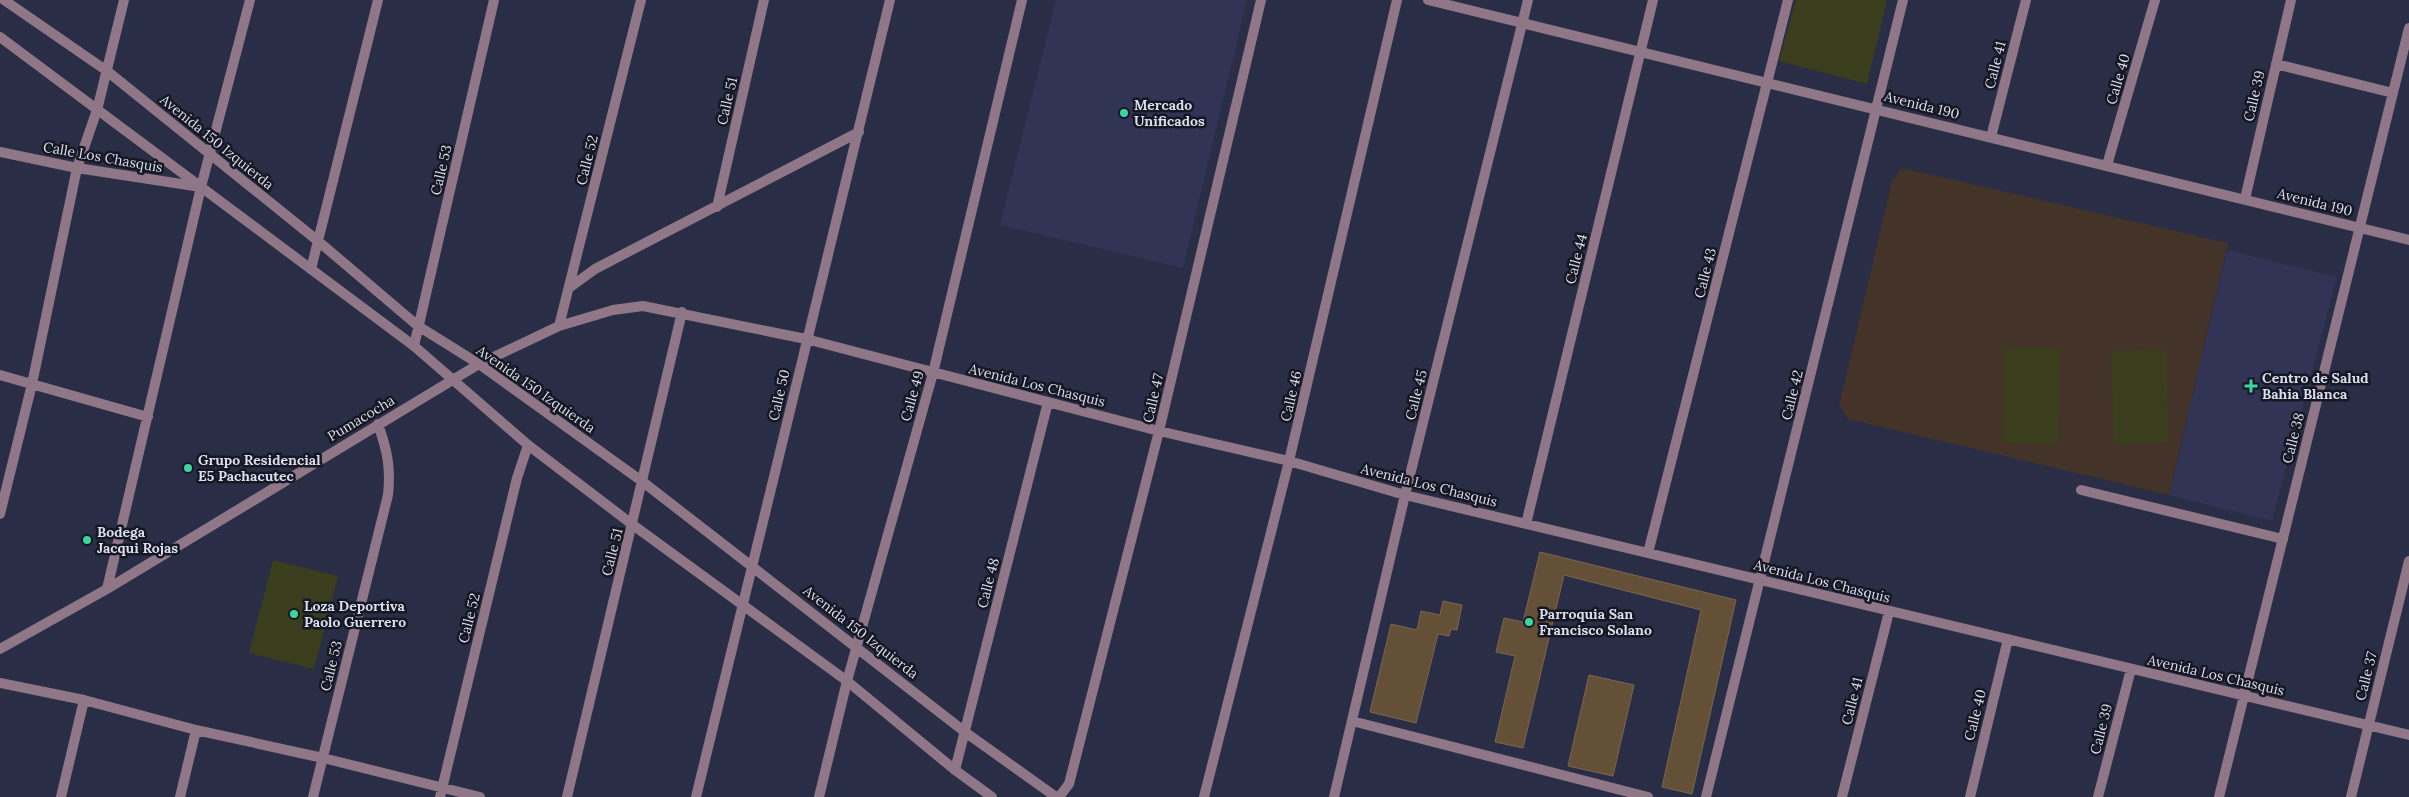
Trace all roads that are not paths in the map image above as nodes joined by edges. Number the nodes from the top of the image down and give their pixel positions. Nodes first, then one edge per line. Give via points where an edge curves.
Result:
1 (4, 0) edge
2 (124, 0) edge
3 (250, 0) edge
4 (378, 0) edge
5 (494, 0) edge
6 (640, 0) edge
7 (764, 0) edge
8 (890, 0) edge
9 (1022, 0) edge
10 (1260, 0) edge
11 (1398, 0) edge
12 (1428, 0) edge
13 (1528, 0) edge
14 (1653, 0) edge
15 (1788, 0) edge
16 (1903, 0) edge
17 (2026, 0) edge
18 (2155, 0) edge
19 (2291, 0) edge
20 (1522, 23) junction
21 (2409, 28) edge
22 (0, 37) edge
23 (1640, 51) junction
24 (2276, 64) junction
25 (107, 71) junction
26 (1768, 82) junction
27 (2393, 93) junction
28 (1877, 108) junction
29 (97, 110) junction
30 (859, 132) junction
31 (1992, 136) junction
32 (0, 152) edge
33 (210, 154) junction
34 (2107, 165) junction
35 (77, 168) junction
36 (201, 187) junction
37 (2244, 199) junction
38 (717, 207) junction
39 (2360, 227) junction
40 (2409, 240) edge
41 (318, 241) junction
42 (311, 269) junction
43 (569, 288) junction
44 (682, 312) junction
45 (418, 326) junction
46 (559, 326) junction
47 (806, 339) junction
48 (414, 346) junction
49 (479, 364) junction
50 (933, 373) junction
51 (0, 375) edge
52 (452, 379) junction
53 (32, 384) junction
54 (1048, 402) junction
55 (148, 417) junction
56 (378, 424) junction
57 (1159, 431) junction
58 (528, 446) junction
59 (1290, 461) junction
60 (643, 482) junction
61 (2081, 490) dead end
62 (1405, 495) junction
63 (0, 514) edge
64 (1526, 524) junction
65 (633, 525) junction
66 (2283, 539) junction
67 (1648, 553) junction
68 (2409, 561) edge
69 (753, 566) junction
70 (1760, 580) junction
71 (107, 589) junction
72 (743, 606) junction
73 (1889, 612) junction
74 (2008, 639) junction
75 (856, 646) junction
76 (0, 649) edge
77 (2131, 669) junction
78 (846, 680) junction
79 (0, 683) edge
80 (2244, 696) junction
81 (84, 700) junction
82 (1352, 721) junction
83 (2368, 726) junction
84 (196, 730) junction
85 (965, 732) junction
86 (2409, 735) edge
87 (322, 758) junction
88 (955, 770) junction
89 (441, 792) edge
90 (61, 797) edge
91 (180, 797) edge
92 (313, 797) edge
93 (480, 797) edge
94 (567, 797) edge
95 (696, 797) edge
96 (819, 797) edge
97 (992, 797) edge
98 (1057, 797) edge
99 (1204, 797) edge
100 (1334, 797) edge
101 (1648, 797) edge
102 (1706, 797) edge
103 (1842, 797) edge
104 (1970, 797) edge
105 (2098, 797) edge
106 (2219, 797) edge
107 (2351, 797) edge

1 - 25 street, Avenida 150 Izquierda
2 - 25 street
3 - 33 street
4 - 41 street
5 - 45 street, Calle 53
6 - 43 street, Calle 52
7 - 38 street, Calle 51
8 - 30 street, Calle 50
9 - 50 street, Calle 49
10 - 57 street, Calle 47
11 - 59 street, Calle 46
12 - 20 street, Avenida 190
13 - 20 street, Calle 45
14 - 23 street, Calle 44
15 - 26 street, Calle 43
16 - 28 street, Calle 42
17 - 31 street, Calle 41
18 - 34 street, Calle 40
19 - 24 street, Calle 39
20 - 23 street, Avenida 190
20 - 62 street, Calle 45
21 - 27 street, Calle 38
22 - 29 street
23 - 26 street, Avenida 190
23 - 64 street, Calle 44
24 - 27 street
24 - 37 street, Calle 39
25 - 29 street
25 - 33 street, Avenida 150 Izquierda
26 - 28 street, Avenida 190
26 - 67 street, Calle 43
27 - 39 street, Calle 38
28 - 31 street, Avenida 190
28 - 70 street, Calle 42
29 - 35 street
29 - 36 street
30 - 38 street
30 - 47 street, Calle 50
31 - 34 street, Avenida 190
32 - 35 street, Calle Los Chasquis
33 - 36 street
33 - 41 street, Avenida 150 Izquierda
34 - 37 street, Avenida 190
35 - 36 street, Calle Los Chasquis
35 - 53 street
36 - 42 street
36 - 55 street
37 - 39 street, Avenida 190
38 - 43 street via 595,269
39 - 40 street, Avenida 190
39 - 66 street, Calle 38
41 - 42 street
41 - 45 street, Avenida 150 Izquierda
42 - 48 street
43 - 46 street, Calle 52
44 - 46 street, Avenida Los Chasquis via 643,306 613,310
44 - 47 street, Avenida Los Chasquis
44 - 60 street, Calle 51
45 - 48 street, Calle 53
45 - 49 street, Avenida 150 Izquierda
46 - 49 street, Avenida Los Chasquis
47 - 50 street, Avenida Los Chasquis
47 - 69 street, Calle 50
48 - 52 street
49 - 52 street, Avenida Los Chasquis
49 - 60 street, Avenida 150 Izquierda
50 - 54 street, Avenida Los Chasquis
50 - 75 street, Calle 49
51 - 53 street
52 - 56 street, Pumacocha
52 - 58 street
53 - 55 street
53 - 63 street
54 - 57 street, Avenida Los Chasquis
54 - 85 street, Calle 48
55 - 71 street
56 - 71 street, Pumacocha
56 - 87 street, Calle 53 via 388,452 388,495
57 - 59 street, Avenida Los Chasquis
57 - 98 street, Calle 47 via 1070,784
58 - 65 street
58 - 89 street, Calle 52
59 - 62 street, Avenida Los Chasquis
59 - 99 street, Calle 46
60 - 65 street, Calle 51
60 - 69 street, Avenida 150 Izquierda
61 - 66 street
62 - 64 street, Avenida Los Chasquis
62 - 82 street, Calle 45
64 - 67 street, Avenida Los Chasquis
65 - 72 street
65 - 94 street, Calle 51
66 - 80 street, Calle 38
67 - 70 street, Avenida Los Chasquis
68 - 83 street, Calle 37
69 - 72 street, Calle 50
69 - 75 street, Avenida 150 Izquierda
70 - 73 street, Avenida Los Chasquis
70 - 102 street, Calle 42
71 - 76 street, Pumacocha
72 - 78 street
72 - 95 street, Calle 50
73 - 74 street, Avenida Los Chasquis
73 - 103 street, Calle 41
74 - 77 street, Avenida Los Chasquis
74 - 104 street, Calle 40
75 - 78 street, Calle 49
75 - 85 street, Avenida 150 Izquierda
77 - 80 street, Avenida Los Chasquis
77 - 105 street, Calle 39
78 - 88 street
78 - 96 street, Calle 49
79 - 81 street
80 - 83 street, Avenida Los Chasquis
80 - 106 street, Calle 38
81 - 84 street
81 - 90 street
82 - 100 street, Calle 45
82 - 101 street
83 - 86 street, Avenida Los Chasquis
83 - 107 street, Calle 37
84 - 87 street
84 - 91 street
85 - 88 street, Calle 48
85 - 98 street, Avenida 150 Izquierda
87 - 89 street
87 - 92 street, Calle 53
88 - 97 street
89 - 93 street

